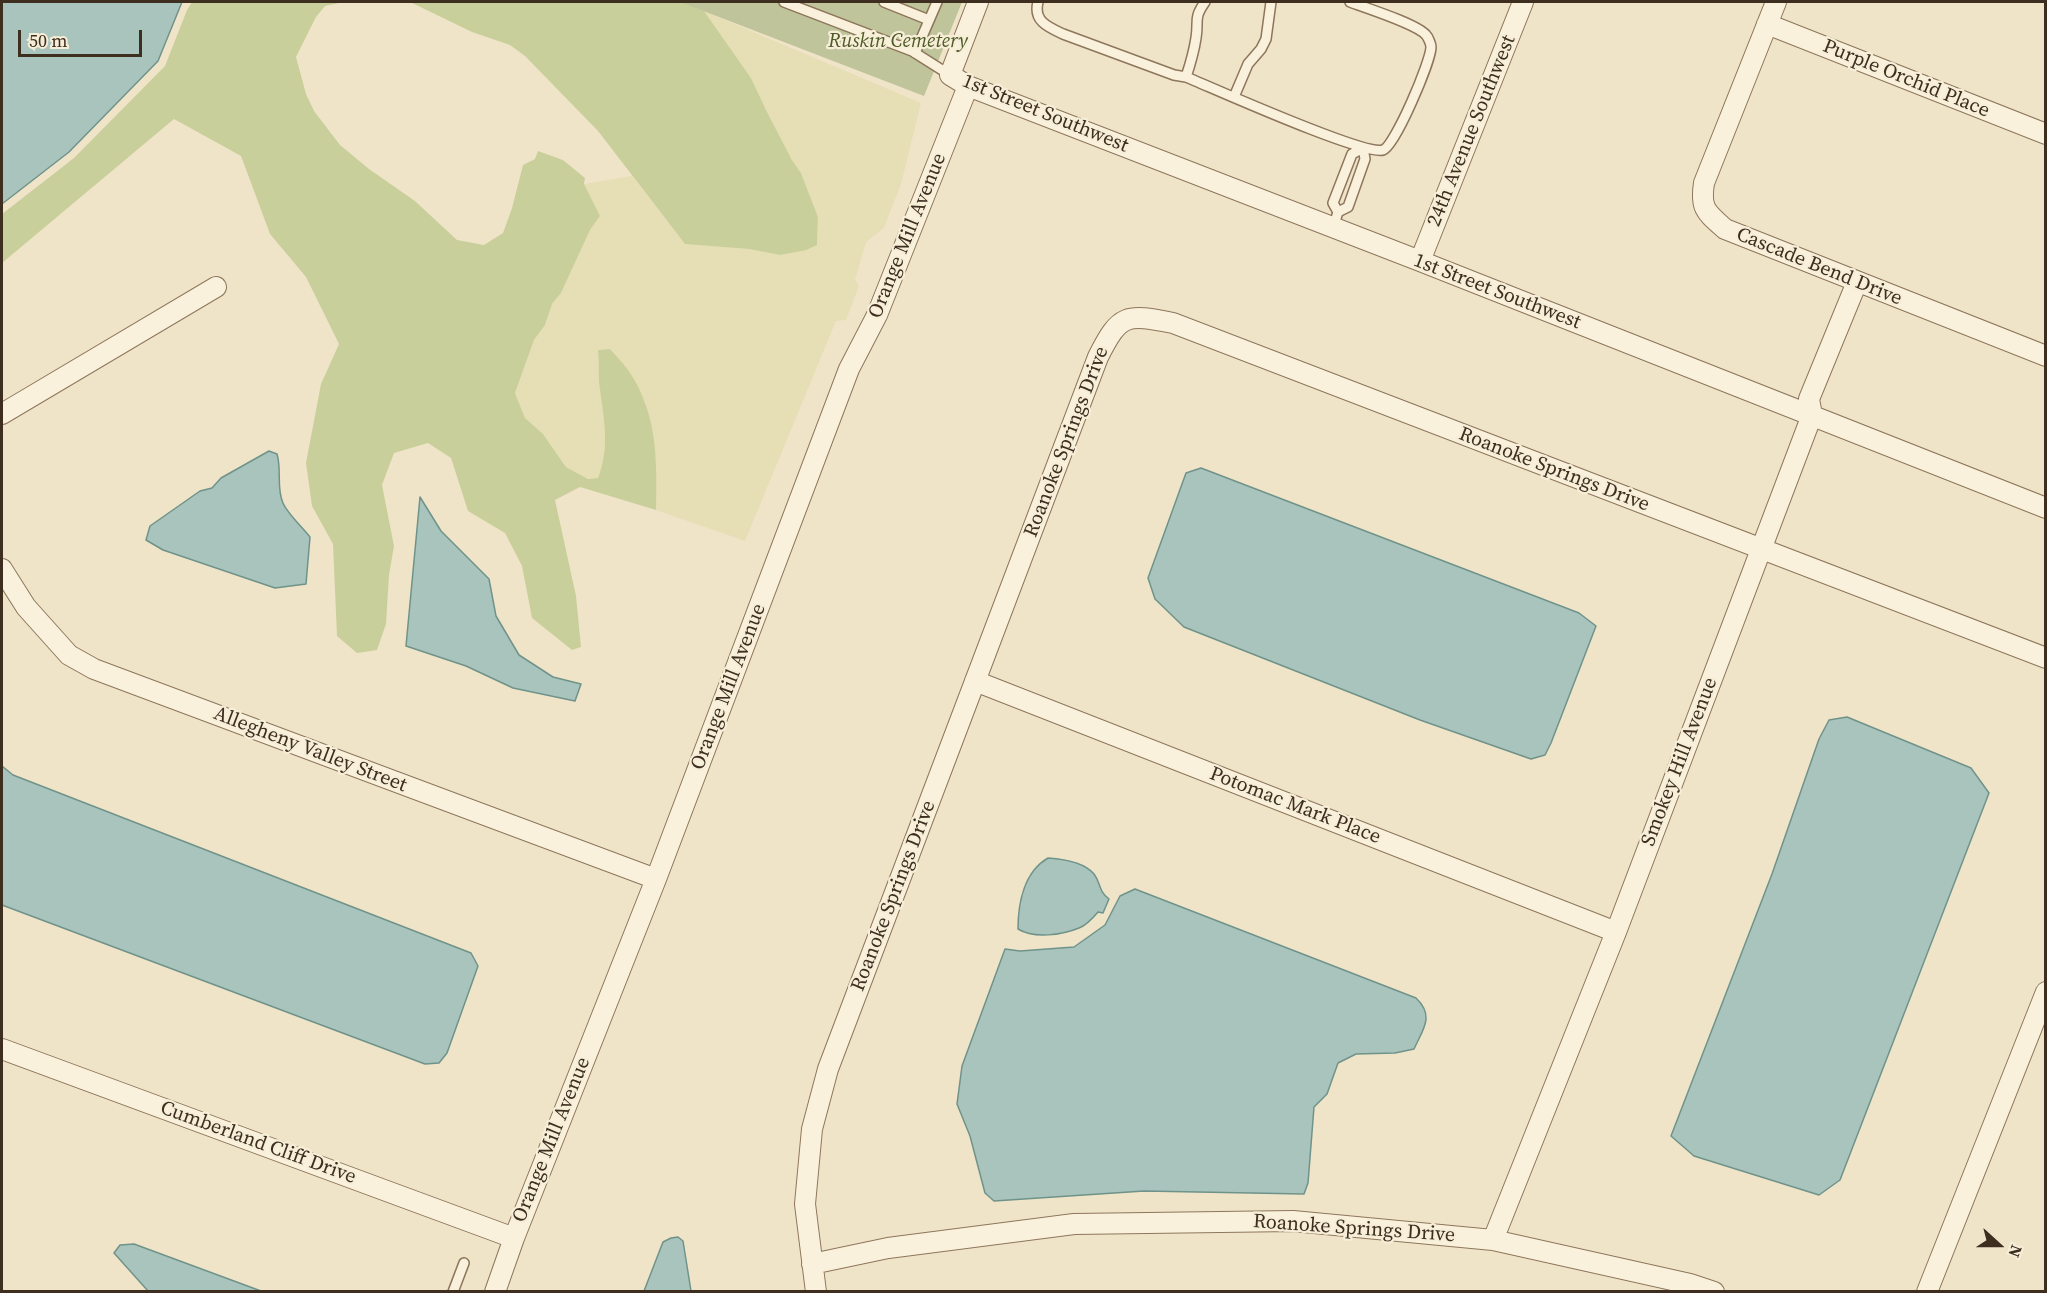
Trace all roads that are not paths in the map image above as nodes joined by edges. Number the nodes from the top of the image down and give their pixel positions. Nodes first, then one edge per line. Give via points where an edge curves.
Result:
1 (784, 2) edge
2 (884, 2) edge
3 (937, 2) edge
4 (978, 2) edge
5 (1038, 2) edge
6 (1205, 2) edge
7 (1271, 2) edge
8 (1350, 2) edge
9 (1523, 2) edge
10 (1776, 2) edge
11 (929, 20) junction
12 (1767, 24) junction
13 (915, 53) junction
14 (950, 75) junction
15 (1186, 77) junction
16 (968, 86) junction
17 (1234, 97) junction
18 (2046, 134) edge
19 (1364, 148) junction
20 (1335, 220) junction
21 (1420, 261) junction
22 (1857, 282) junction
23 (216, 287) dead end
24 (2046, 356) edge
25 (2, 414) edge
26 (1812, 416) junction
27 (2046, 508) edge
28 (1760, 550) junction
29 (2, 568) edge
30 (2046, 658) edge
31 (975, 681) junction
32 (656, 879) junction
33 (1616, 932) junction
34 (2046, 992) edge
35 (2, 1048) edge
36 (514, 1238) junction
37 (1493, 1240) junction
38 (464, 1263) dead end
39 (812, 1264) junction
40 (1689, 1288) edge
41 (453, 1292) edge
42 (495, 1292) edge
43 (816, 1292) edge
44 (1714, 1292) edge
45 (1927, 1292) edge

1 - 13 lane
2 - 11 lane
3 - 11 lane
4 - 14 street
5 - 15 lane via 1038,16 1045,26
6 - 15 lane via 1197,13 1197,37
7 - 17 lane via 1266,39 1248,64
8 - 19 lane via 1415,27 1426,34 1431,46 1401,126 1389,146 1382,150
9 - 21 street, 24th Avenue Southwest
10 - 12 street, Cascade Bend Drive
11 - 13 lane
12 - 18 street, Purple Orchid Place
12 - 22 street, Cascade Bend Drive via 1704,183 1702,199 1707,213 1725,230
13 - 14 lane
14 - 16 street, 1st Street Southwest
15 - 17 lane
16 - 20 street, 1st Street Southwest
16 - 32 street, Orange Mill Avenue via 877,315 849,369
17 - 19 lane
19 - 20 lane via 1365,159 1348,207
19 - 20 lane via 1352,154 1333,204
20 - 21 street, 1st Street Southwest
21 - 26 street, 1st Street Southwest
22 - 24 street, Cascade Bend Drive
22 - 26 street, Smokey Hill Avenue via 1809,399
23 - 25 street
26 - 27 street, 1st Street Southwest
26 - 28 street, Smokey Hill Avenue
28 - 30 street, Roanoke Springs Drive
28 - 31 street, Roanoke Springs Drive via 1173,323 1143,317 1125,319 1110,333 1098,357
28 - 33 street, Smokey Hill Avenue
29 - 32 street, Allegheny Valley Street via 26,607 69,655 94,669
31 - 33 street, Potomac Mark Place
31 - 39 street, Roanoke Springs Drive via 823,1089 812,1129 805,1204
32 - 36 street, Orange Mill Avenue
33 - 37 street, Smokey Hill Avenue
34 - 45 street
35 - 36 street, Cumberland Cliff Drive
36 - 42 street, Orange Mill Avenue
37 - 39 street, Roanoke Springs Drive via 1293,1221 1074,1224 888,1248
37 - 40 street, Roanoke Springs Drive
38 - 41 lane
39 - 43 street, Roanoke Springs Drive
40 - 44 street, Roanoke Springs Drive

